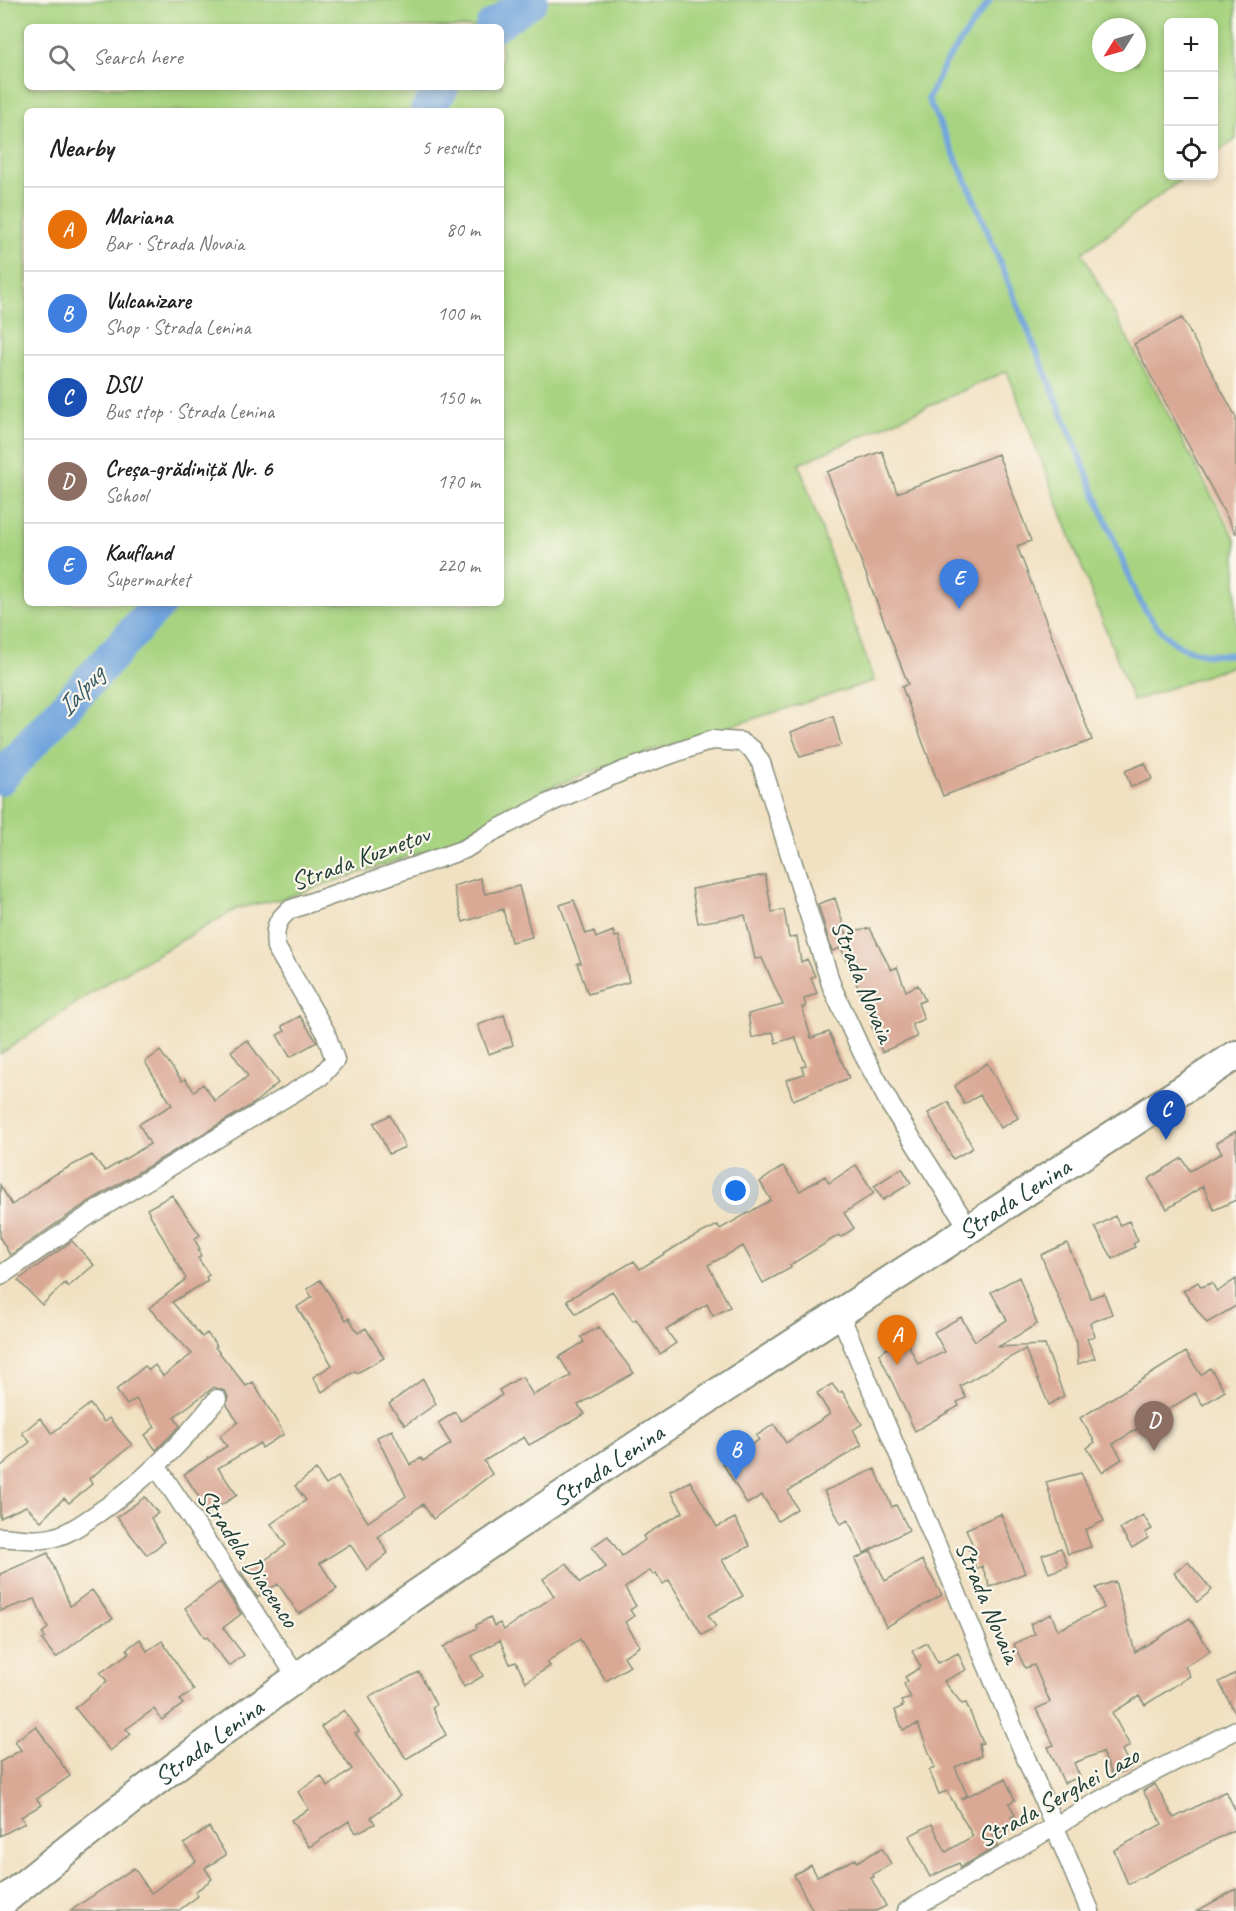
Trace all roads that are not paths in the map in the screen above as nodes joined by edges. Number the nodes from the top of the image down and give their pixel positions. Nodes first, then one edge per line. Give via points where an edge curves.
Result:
1 (741, 742) joint
2 (1236, 1055) edge
3 (968, 1227) junction
4 (0, 1276) edge
5 (839, 1312) junction
6 (217, 1399) dead end
7 (157, 1467) junction
8 (0, 1537) edge
9 (297, 1677) junction
10 (1236, 1730) edge
11 (1055, 1827) junction
12 (0, 1904) edge
13 (907, 1911) edge
14 (1090, 1911) edge

1 - 3 street, Strada Novaia via 752,749 761,763 832,987 862,1052 891,1106
1 - 4 street, Strada Kuznețov via 712,740 623,771 540,808 465,849 290,910 278,919 274,932 276,947 325,1031 335,1060 331,1068 91,1214
2 - 3 main road, Strada Lenina
3 - 5 main road, Strada Lenina
5 - 9 main road, Strada Lenina via 450,1570
5 - 11 street, Strada Novaia
6 - 7 street
7 - 8 street via 70,1532 53,1538
7 - 9 street, Stradela Diacenco
9 - 12 main road, Strada Lenina via 178,1762
10 - 11 street, Strada Serghei Lazo
11 - 13 street, Strada Serghei Lazo
11 - 14 street, Strada Novaia

